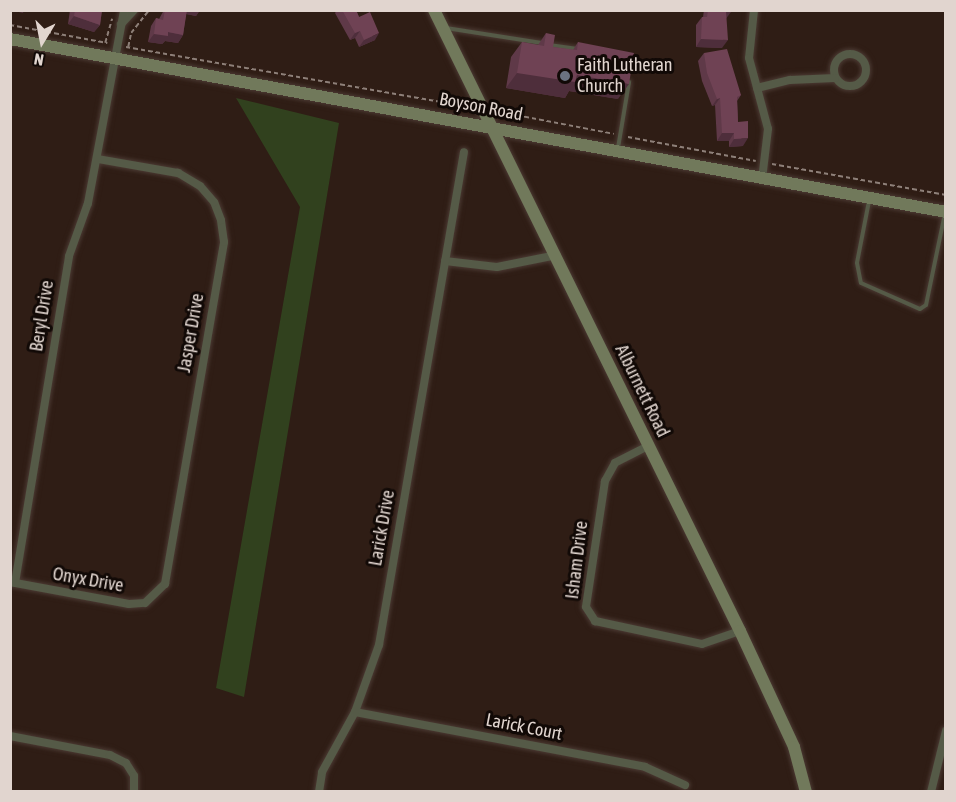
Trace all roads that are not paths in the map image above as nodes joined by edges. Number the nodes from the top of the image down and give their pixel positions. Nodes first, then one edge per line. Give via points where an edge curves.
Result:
1 (124, 10) edge
2 (134, 10) edge
3 (434, 10) edge
4 (754, 10) edge
5 (121, 24) junction
6 (442, 27) junction
7 (10, 39) edge
8 (584, 49) edge
9 (114, 58) junction
10 (630, 74) edge
11 (835, 78) dead end
12 (757, 88) junction
13 (493, 127) junction
14 (617, 151) junction
15 (464, 152) dead end
16 (98, 159) junction
17 (762, 179) junction
18 (870, 199) junction
19 (945, 211) edge
20 (556, 255) junction
21 (445, 261) junction
22 (648, 446) junction
23 (13, 583) edge
24 (157, 595) joint
25 (740, 631) junction
26 (355, 712) junction
27 (945, 731) edge
28 (10, 736) edge
29 (943, 758) edge
30 (685, 785) dead end
31 (134, 792) edge
32 (319, 792) edge
33 (806, 792) edge
34 (931, 792) edge

1 - 5 street, Beryl Drive
2 - 5 street
3 - 6 street, Alburnett Road
4 - 12 street via 749,58
5 - 9 street, Beryl Drive
6 - 8 lane
6 - 13 street, Alburnett Road
7 - 9 street, Boyson Road
9 - 13 street, Boyson Road
9 - 16 street, Beryl Drive
10 - 14 lane
11 - 12 street via 790,80
12 - 17 street via 768,129
13 - 14 street, Boyson Road
13 - 20 street, Alburnett Road
14 - 17 street, Boyson Road
15 - 21 street, Larick Drive
16 - 23 street, Beryl Drive via 88,203 69,256
16 - 24 street, Jasper Drive via 178,173 200,186 221,220 222,254 165,584
17 - 18 street, Boyson Road
18 - 19 street, Boyson Road
18 - 19 lane via 857,263 861,283 920,309 926,305
20 - 21 street via 497,267
20 - 22 street, Alburnett Road
21 - 26 street, Larick Drive via 379,645
22 - 25 street, Alburnett Road
22 - 25 street, Isham Drive via 615,463 605,482 586,607 595,621 702,644
23 - 24 street, Onyx Drive via 129,604 145,603
25 - 33 street, Alburnett Road via 794,747
26 - 30 street, Larick Court via 645,767
26 - 32 street, Larick Drive via 322,772
27 - 29 street
28 - 31 street via 110,755 126,763 134,776
29 - 34 street

